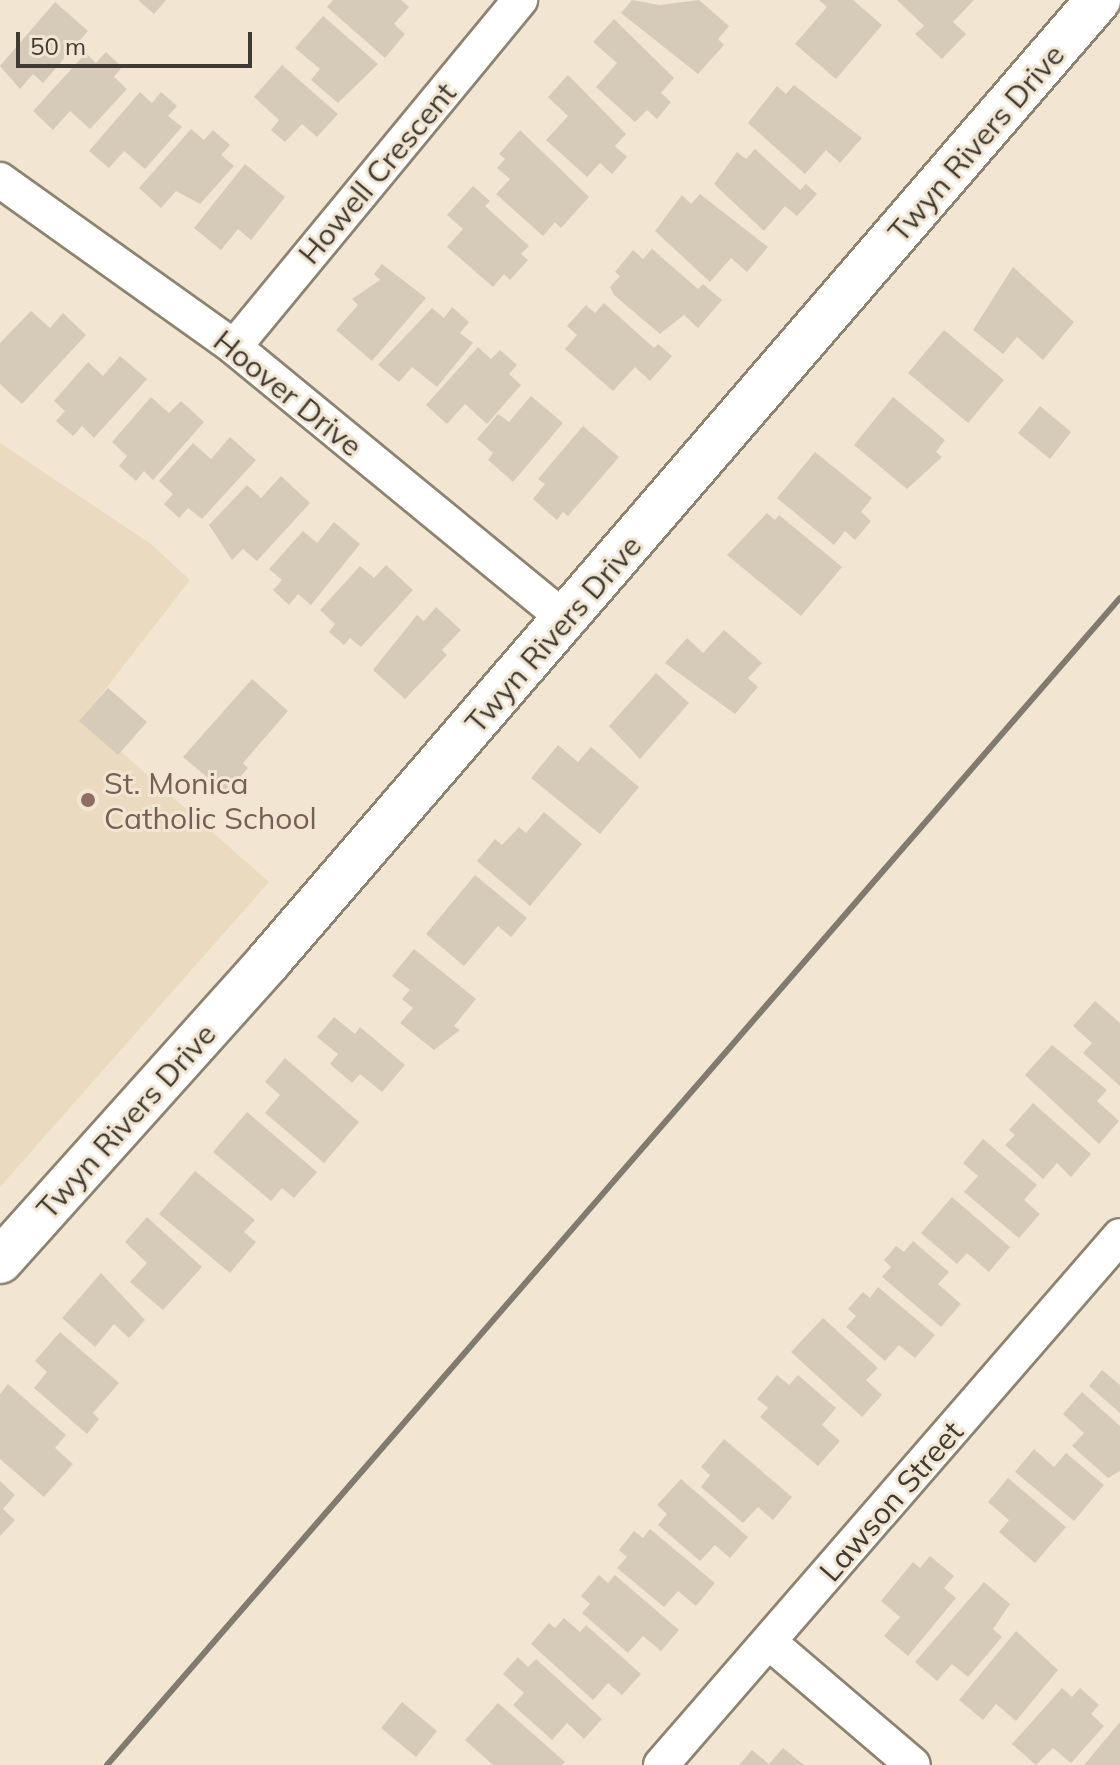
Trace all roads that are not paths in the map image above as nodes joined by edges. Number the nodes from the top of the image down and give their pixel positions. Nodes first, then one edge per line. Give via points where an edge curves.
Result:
1 (520, 0) edge
2 (1098, 0) edge
3 (0, 180) edge
4 (234, 347) junction
5 (566, 620) junction
6 (1120, 1236) edge
7 (0, 1261) edge
8 (769, 1642) junction
9 (661, 1765) edge
10 (913, 1765) edge

1 - 4 street, Howell Crescent
2 - 5 street, Twyn Rivers Drive
3 - 4 street, Hoover Drive
4 - 5 street, Hoover Drive
5 - 7 street, Twyn Rivers Drive
6 - 8 street, Lawson Street
8 - 9 street, Lawson Street
8 - 10 street

